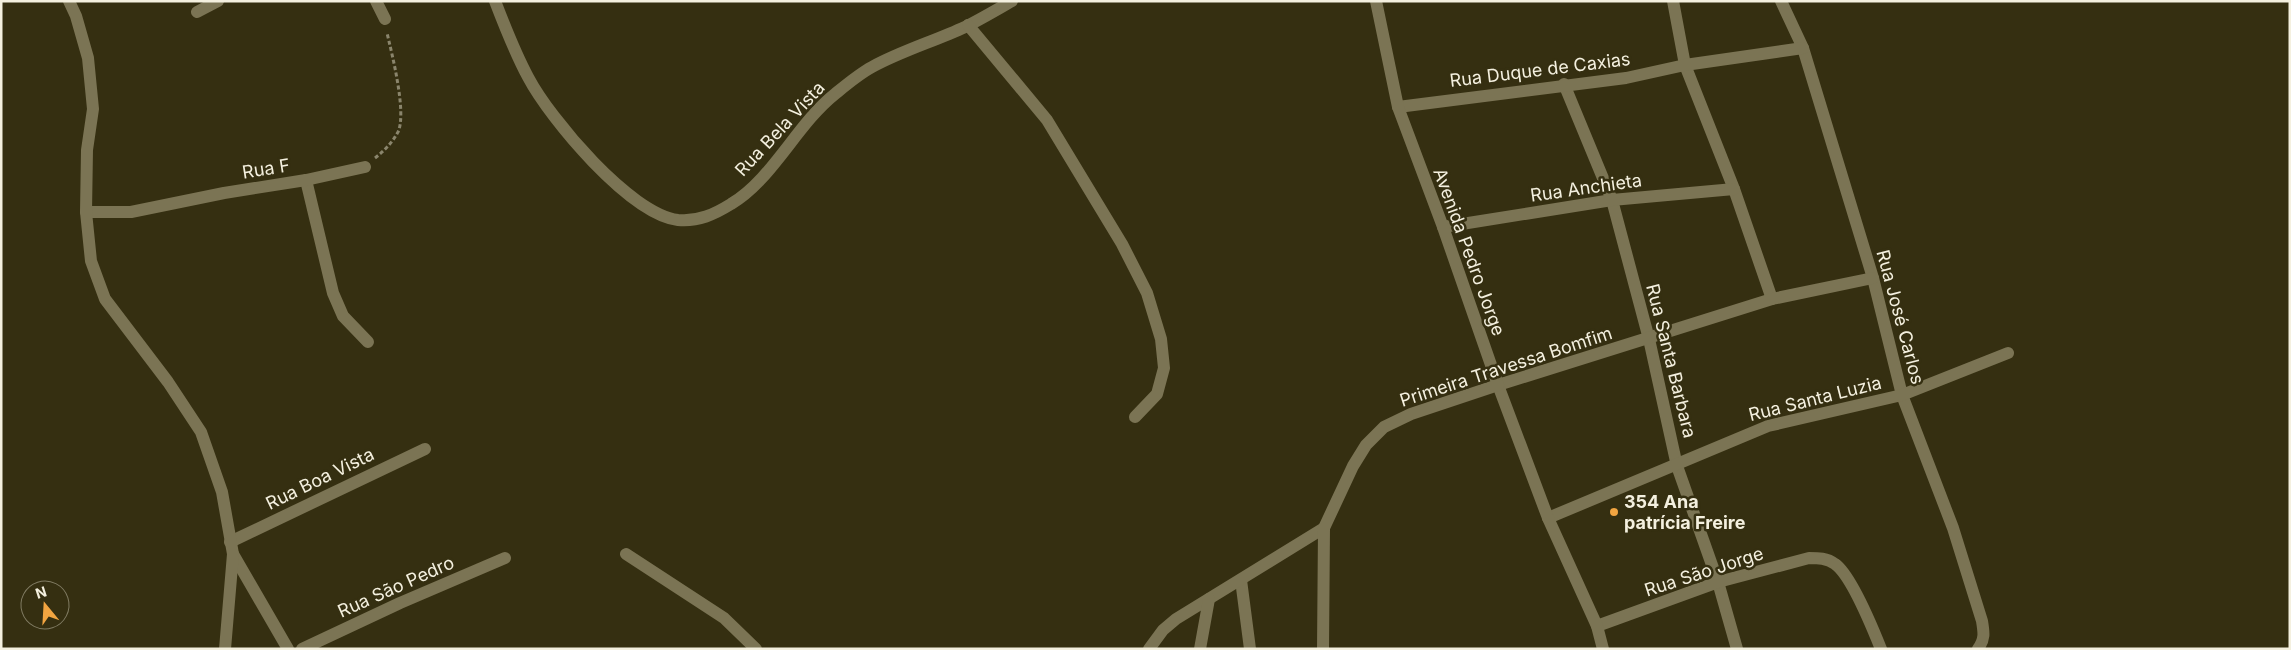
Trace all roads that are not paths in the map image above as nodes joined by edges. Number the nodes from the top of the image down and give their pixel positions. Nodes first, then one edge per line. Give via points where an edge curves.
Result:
1 (69, 1) edge
2 (218, 1) edge
3 (376, 1) edge
4 (494, 1) edge
5 (1012, 1) edge
6 (1376, 1) edge
7 (1673, 1) edge
8 (1781, 1) edge
9 (197, 12) dead end
10 (384, 19) road end
11 (968, 25) junction
12 (1803, 48) junction
13 (1685, 65) junction
14 (1564, 84) junction
15 (1398, 107) junction
16 (365, 167) road end
17 (306, 180) junction
18 (1734, 188) junction
19 (1612, 200) junction
20 (86, 212) junction
21 (1443, 227) junction
22 (1873, 278) junction
23 (1772, 300) junction
24 (1649, 338) junction
25 (368, 342) dead end
26 (2008, 353) dead end
27 (1498, 385) junction
28 (1902, 395) junction
29 (1135, 417) dead end
30 (424, 448) dead end
31 (1678, 466) junction
32 (1548, 518) junction
33 (1324, 528) junction
34 (230, 542) junction
35 (233, 554) junction
36 (626, 554) dead end
37 (505, 558) dead end
38 (1241, 580) junction
39 (1718, 582) junction
40 (1209, 599) junction
41 (1597, 626) junction
42 (1980, 645) edge
43 (225, 649) edge
44 (288, 649) edge
45 (302, 649) edge
46 (756, 649) edge
47 (1149, 649) edge
48 (1200, 649) edge
49 (1250, 649) edge
50 (1323, 649) edge
51 (1603, 649) edge
52 (1737, 649) edge
53 (1880, 649) edge

1 - 20 street via 88,58 93,109 87,150
2 - 9 street
3 - 10 street
4 - 11 street, Rua Bela Vista via 529,78 556,120 588,156 651,212 678,220 703,219 734,202 763,175 833,96 871,68
5 - 11 street, Rua Bela Vista
6 - 15 street, Avenida Pedro Jorge
7 - 13 street
8 - 12 street, Rua José Carlos
11 - 29 street via 1047,120 1148,293 1162,339 1164,368 1156,394
12 - 13 street, Rua Duque de Caxias
12 - 22 street, Rua José Carlos
13 - 14 street, Rua Duque de Caxias via 1626,78
13 - 18 street
14 - 15 street, Rua Duque de Caxias
14 - 19 street, Rua Santa Barbara
15 - 21 street, Avenida Pedro Jorge
16 - 17 street
17 - 20 street, Rua F via 131,212
17 - 25 street, Rua F via 333,293 343,316
18 - 19 street, Rua Anchieta
18 - 23 street
19 - 21 street, Rua Anchieta
19 - 24 street, Rua Santa Barbara
20 - 34 street via 91,261 105,299 168,382 201,432 222,492
21 - 27 street, Avenida Pedro Jorge
22 - 23 street, Primeira Travessa Bomfim
22 - 28 street, Rua José Carlos
23 - 24 street, Primeira Travessa Bomfim
24 - 27 street, Primeira Travessa Bomfim
24 - 31 street, Rua Santa Barbara
26 - 28 street, Rua Santa Luzia
27 - 32 street, Avenida Pedro Jorge
27 - 33 street, Primeira Travessa Bomfim via 1412,414 1384,427 1366,445 1353,466
28 - 31 street, Rua Santa Luzia via 1768,426
28 - 42 street, Rua José Carlos via 1953,528 1985,634
30 - 34 street, Rua Boa Vista
31 - 32 street, Rua Santa Luzia
31 - 39 street, Rua Santa Barbara
32 - 41 street, Avenida Pedro Jorge
33 - 38 street
33 - 50 street
34 - 35 street
35 - 43 street
35 - 44 street
36 - 46 street via 724,618
37 - 45 street, Rua São Pedro
38 - 40 street
38 - 49 street
39 - 41 street, Rua São Jorge
39 - 52 street, Rua Santa Barbara
39 - 53 street, Rua São Jorge via 1809,558 1824,558 1846,574
40 - 47 street via 1163,630
40 - 48 street
41 - 51 street, Avenida Pedro Jorge

